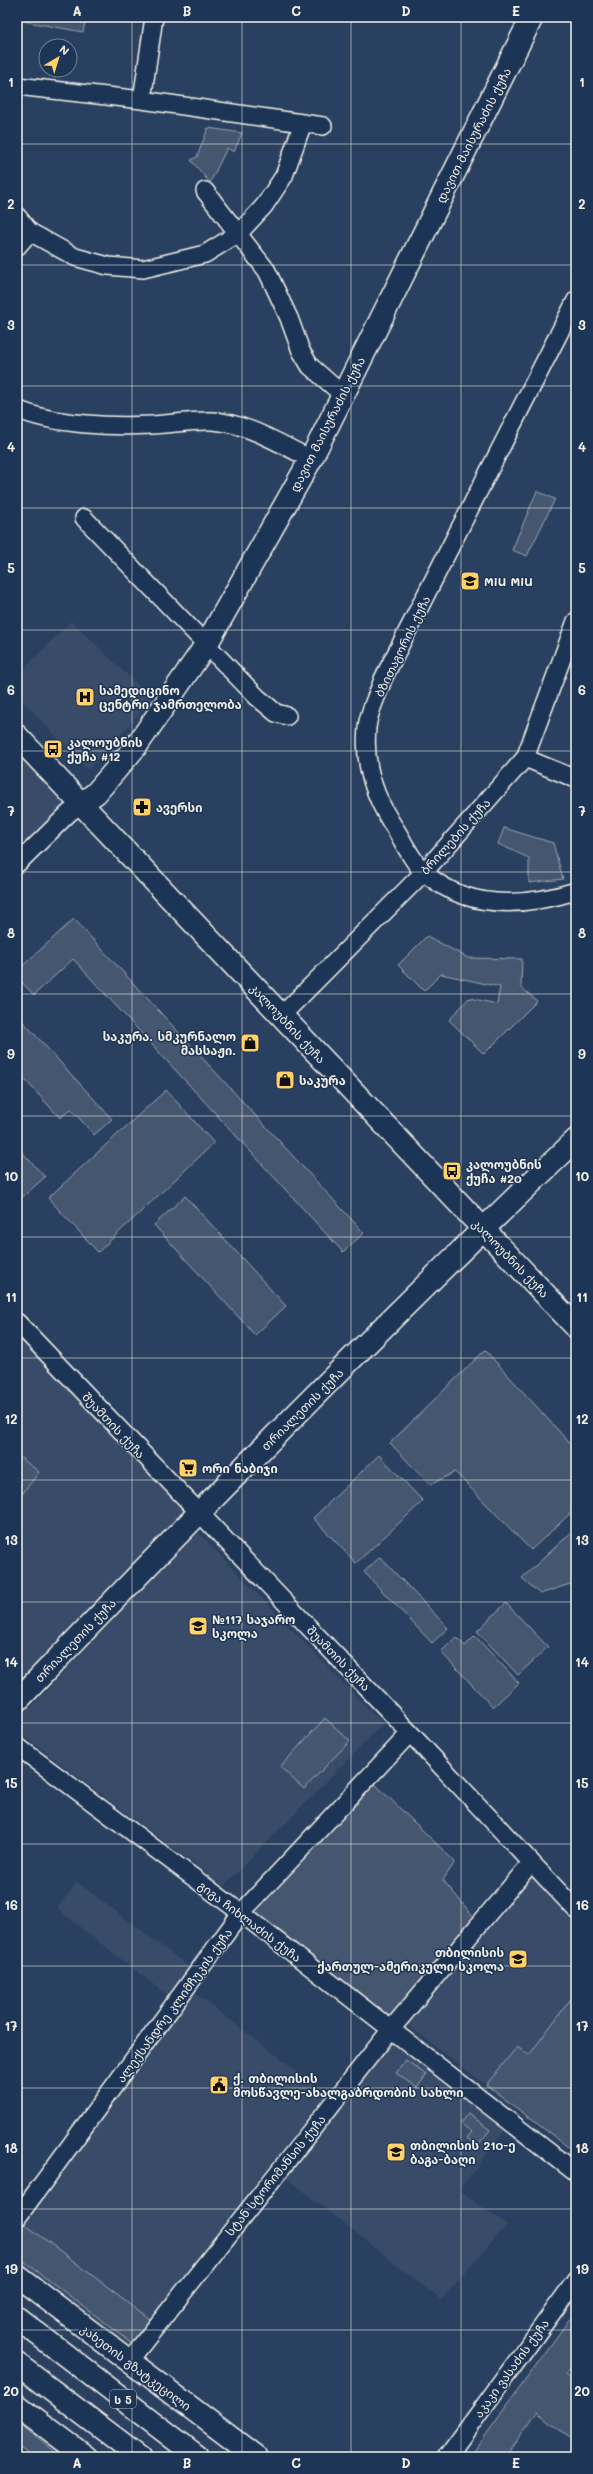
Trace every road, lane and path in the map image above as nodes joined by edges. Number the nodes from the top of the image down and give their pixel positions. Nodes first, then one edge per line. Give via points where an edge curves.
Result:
1 (154, 17) edge
2 (532, 17) edge
3 (17, 86) edge
4 (142, 100) junction
5 (303, 123) junction
6 (323, 126) dead end
7 (205, 191) dead end
8 (17, 216) edge
9 (30, 232) junction
10 (239, 233) junction
11 (17, 246) edge
12 (576, 300) edge
13 (343, 395) junction
14 (17, 398) edge
15 (17, 409) edge
16 (72, 422) junction
17 (311, 458) junction
18 (84, 518) dead end
19 (576, 621) edge
20 (206, 645) junction
21 (287, 716) dead end
22 (17, 736) edge
23 (525, 758) junction
24 (576, 779) edge
25 (81, 804) junction
26 (17, 864) edge
27 (424, 872) junction
28 (576, 891) edge
29 (281, 1016) junction
30 (576, 1140) edge
31 (482, 1229) junction
32 (17, 1322) edge
33 (576, 1326) edge
34 (198, 1512) junction
35 (17, 1701) edge
36 (410, 1733) junction
37 (17, 1746) edge
38 (531, 1863) junction
39 (576, 1910) edge
40 (241, 1913) junction
41 (392, 2028) junction
42 (576, 2173) edge
43 (17, 2218) edge
44 (17, 2276) edge
45 (576, 2280) edge
46 (17, 2312) edge
47 (17, 2318) edge
48 (47, 2341) junction
49 (129, 2361) junction
50 (17, 2364) edge
51 (17, 2404) edge
52 (86, 2457) edge
53 (140, 2457) edge
54 (198, 2457) edge
55 (256, 2457) edge
56 (447, 2457) edge

1 - 4 street
2 - 13 main road, დავით მაისურაძის ქუჩა
3 - 4 street
4 - 5 street
5 - 6 street
5 - 10 street via 284,176 264,206
7 - 10 street
8 - 9 street
9 - 10 street via 75,258 108,266 143,269 205,254
9 - 11 street
10 - 13 street via 267,271 301,351 310,366
12 - 27 street, ბზითაგორის ქუჩა via 383,679 367,726 366,750 371,783 384,812
13 - 17 main road, დავით მაისურაძის ქუჩა
14 - 16 street via 52,410
15 - 16 street via 48,420
16 - 17 street via 150,425 212,421 240,426
17 - 20 main road, დავით მაისურაძის ქუჩა
18 - 20 street
19 - 23 street, ბრილების ქუჩა
20 - 21 street via 265,705 276,713
20 - 25 main road, დავით მაისურაძის ქუჩა via 137,745 96,793
22 - 25 main road, კალოუბნის ქუჩა
23 - 24 street
23 - 27 street, ბრილების ქუჩა
25 - 26 street
25 - 29 main road, კალოუბნის ქუჩა
27 - 28 street, ბზითაგორის ქუჩა via 461,896 486,903 529,902
27 - 29 street, ბრილების ქუჩა
29 - 31 main road, კალოუბნის ქუჩა
30 - 31 main road, თრიალეთის ქუჩა
31 - 33 main road, კალოუბნის ქუჩა
31 - 34 main road, თრიალეთის ქუჩა
32 - 34 street, შუამთის ქუჩა
34 - 35 main road, თრიალეთის ქუჩა
34 - 36 street, შუამთის ქუჩა
36 - 38 street, შუამთის ქუჩა
36 - 40 street, ალექსანდრე კლიმჩუკის ქუჩა
37 - 40 street, გიგა ჩიხლაძის ქუჩა
38 - 39 street, შუამთის ქუჩა
38 - 41 street, სტან სტორიმანსის ქუჩა
40 - 41 street, გიგა ჩიხლაძის ქუჩა
40 - 43 street, ალექსანდრე კლიმჩუკის ქუჩა
41 - 42 street, გიგა ჩიხლაძის ქუჩა
41 - 49 street, სტან სტორიმანსის ქუჩა
44 - 49 main road, კახეთის გზატკეცილი
45 - 56 street, აკაკი ვასაძის ქუჩა
46 - 48 main road
47 - 48 main road, ს 5
48 - 54 main road, ს 5
49 - 55 main road, კახეთის გზატკეცილი
50 - 53 main road
51 - 52 main road

